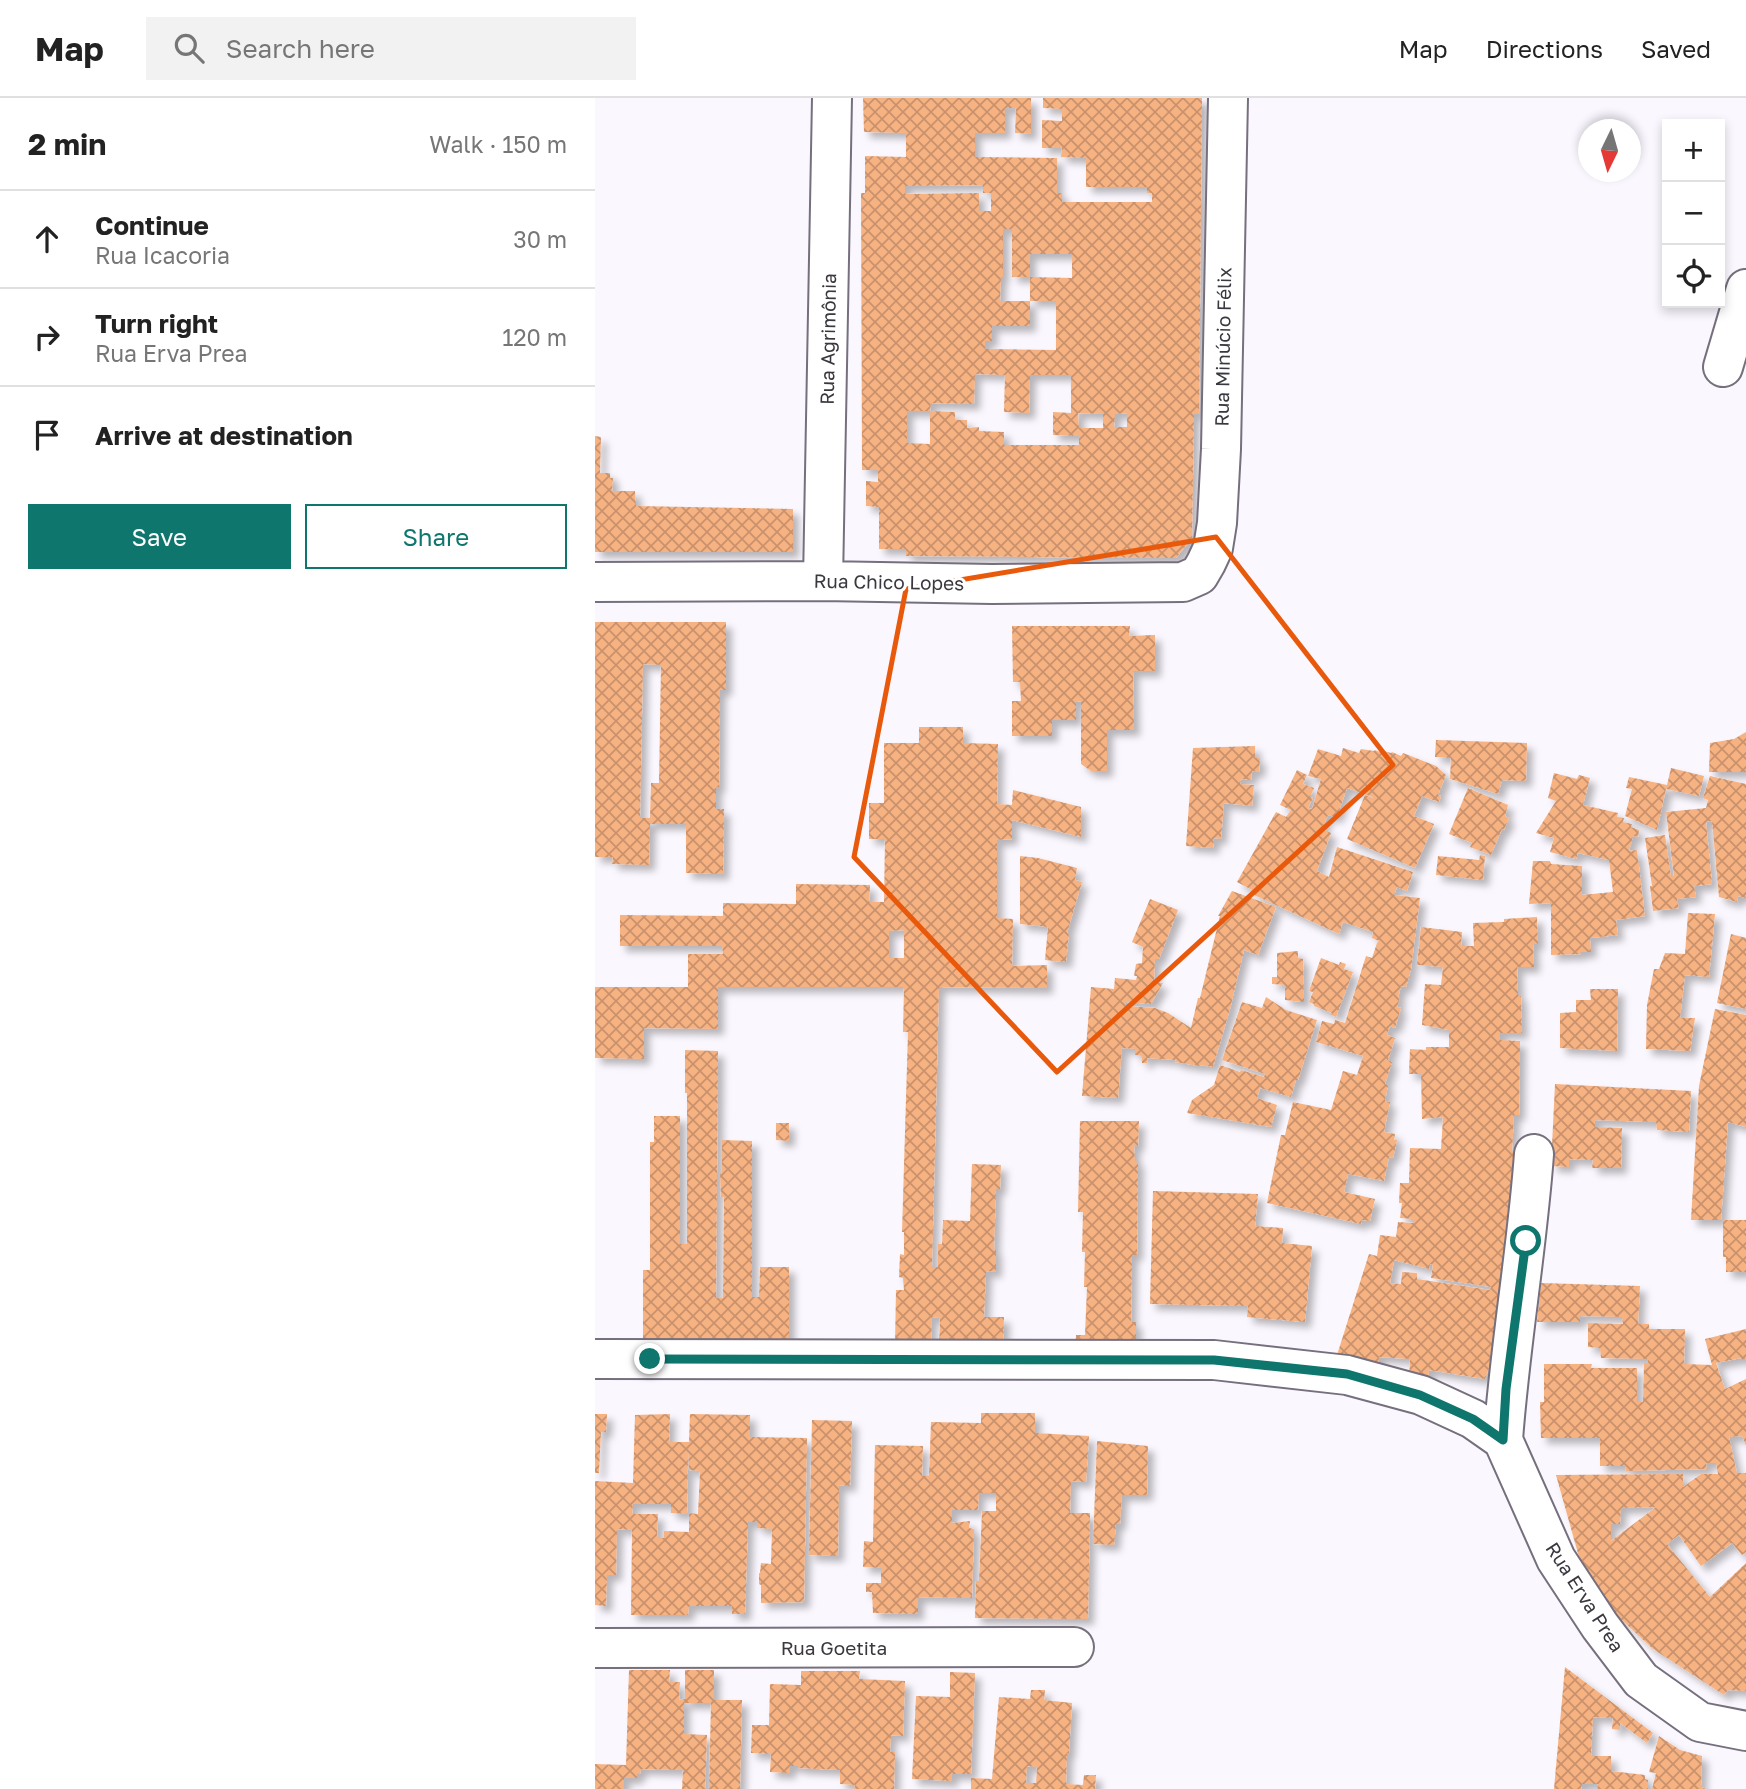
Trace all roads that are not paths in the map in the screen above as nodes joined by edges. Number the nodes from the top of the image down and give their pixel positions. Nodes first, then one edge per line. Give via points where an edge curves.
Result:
1 (832, 98) edge
2 (1228, 98) edge
3 (1746, 289) edge
4 (1723, 367) dead end
5 (823, 581) junction
6 (595, 582) edge
7 (1183, 582) joint
8 (1534, 1154) dead end
9 (595, 1359) edge
10 (1503, 1440) junction
11 (1073, 1647) dead end
12 (595, 1648) edge
13 (1746, 1731) edge

1 - 5 street, Rua Agrimônia
2 - 7 street, Rua Minúcio Félix via 1217,523 1206,564 1199,575
3 - 4 street
5 - 6 street, Rua Chico Lopes
5 - 7 street, Rua Chico Lopes
8 - 10 street
9 - 10 street via 1214,1360 1347,1374 1420,1395 1473,1419
10 - 13 street, Rua Erva Prea via 1556,1559 1641,1680 1700,1722
11 - 12 street, Rua Goetita

